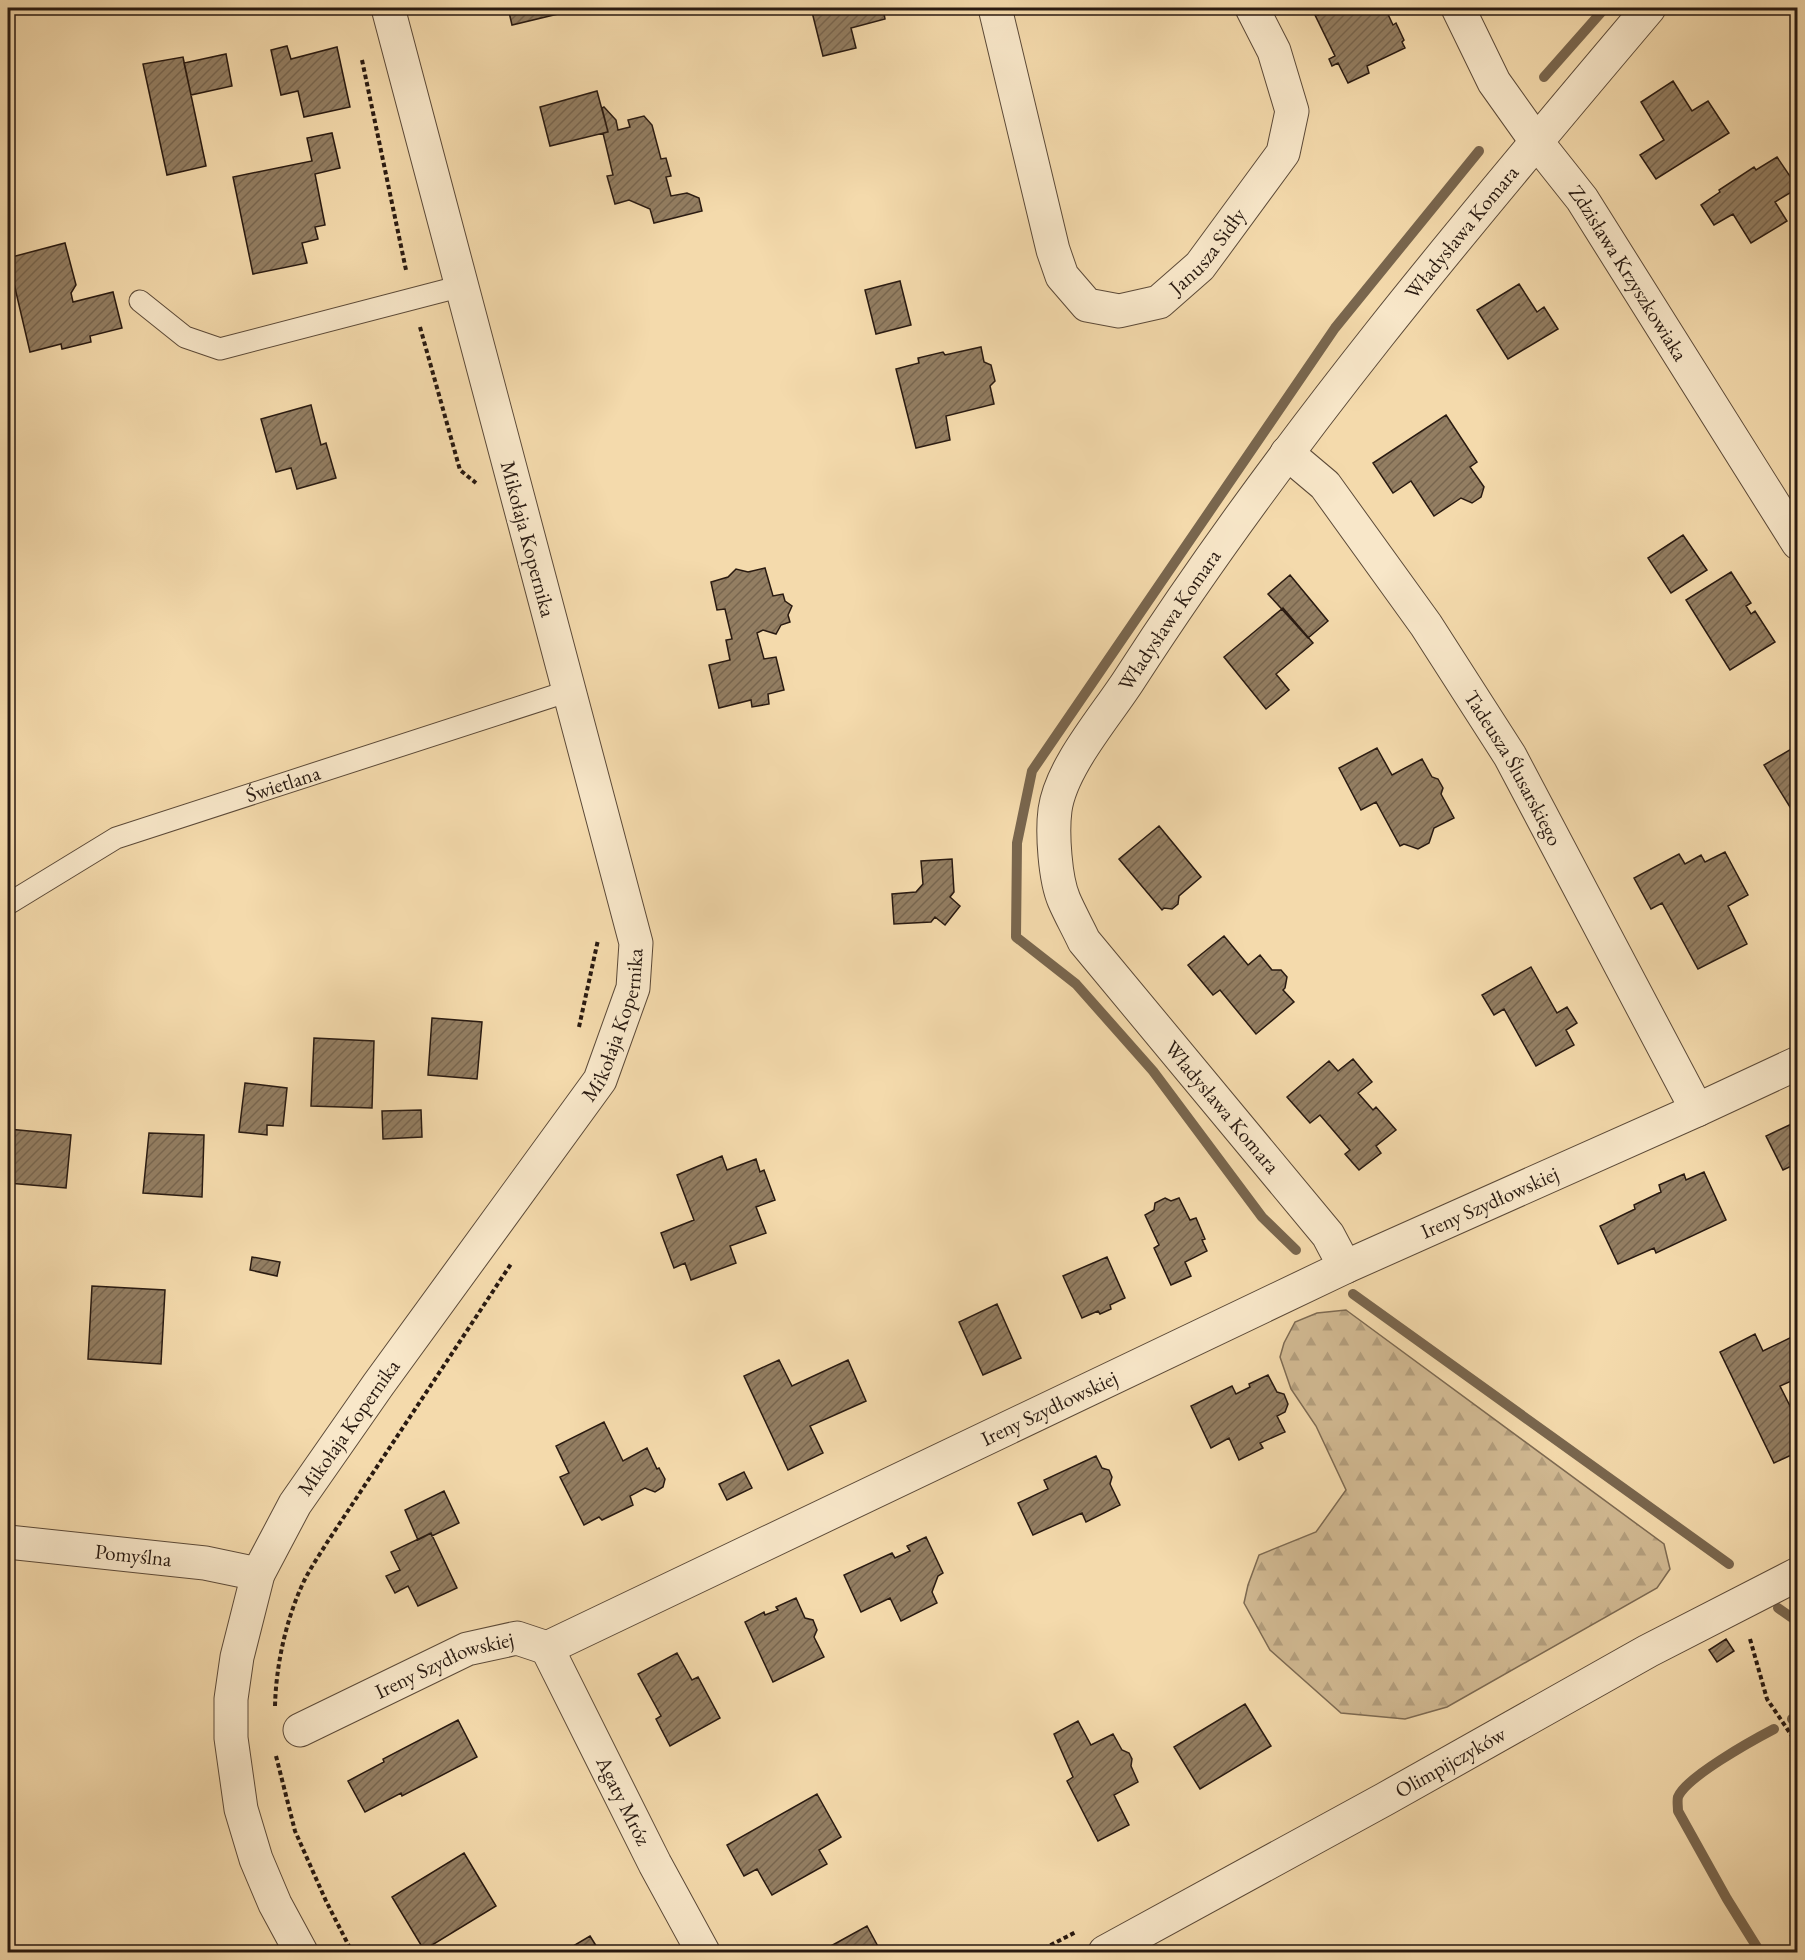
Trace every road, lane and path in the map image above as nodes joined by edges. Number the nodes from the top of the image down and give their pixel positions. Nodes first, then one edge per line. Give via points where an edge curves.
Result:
1 (388, 8) edge
2 (995, 8) edge
3 (1252, 8) edge
4 (1458, 8) edge
5 (1649, 8) edge
6 (360, 49) dead end
7 (1536, 141) junction
8 (462, 286) junction
9 (412, 299) junction
10 (140, 301) dead end
11 (1287, 453) junction
12 (479, 485) dead end
13 (1797, 543) edge
14 (569, 691) junction
15 (8, 904) edge
16 (599, 933) dead end
17 (578, 1032) dead end
18 (1797, 1063) edge
19 (1697, 1110) junction
20 (500, 1219) junction
21 (1345, 1267) junction
22 (8, 1542) edge
23 (258, 1574) junction
24 (1797, 1574) edge
25 (1740, 1603) junction
26 (547, 1648) junction
27 (283, 1731) junction
28 (1797, 1745) edge
29 (301, 1953) edge
30 (352, 1953) edge
31 (703, 1953) edge
32 (1105, 1953) edge

1 - 8 street, Mikołaja Kopernika
2 - 3 street, Janusza Sidły via 1062,276 1087,305 1119,311 1159,302 1200,266 1283,153 1292,111 1274,51
4 - 7 street, Zdzisława Krzyszkowiaka via 1494,82
5 - 7 street, Władysława Komara
6 - 9 path
7 - 11 street, Władysława Komara
7 - 13 street, Zdzisława Krzyszkowiaka via 1582,199
8 - 9 lane
8 - 14 street, Mikołaja Kopernika
9 - 10 lane via 220,349 185,337
9 - 12 path via 460,470
11 - 19 street, Tadeusza Ślusarskiego via 1325,485 1426,625 1510,756
11 - 21 street, Władysława Komara via 1070,767 1055,809 1054,852 1062,898 1084,941 1328,1236
14 - 15 lane, Świetlana via 117,838
14 - 20 street, Mikołaja Kopernika via 636,943 633,988 600,1080
16 - 17 path
18 - 19 street, Ireny Szydłowskiej
19 - 21 street, Ireny Szydłowskiej
20 - 23 street, Mikołaja Kopernika via 295,1504
20 - 27 path via 512,1266 304,1581 275,1679
21 - 26 street, Ireny Szydłowskiej
22 - 23 street, Pomyślna via 205,1563
23 - 29 street, Mikołaja Kopernika via 237,1657 231,1738 241,1809 256,1858
24 - 25 street, Olimpijczyków
25 - 28 path via 1767,1699
25 - 32 street, Olimpijczyków
26 - 27 street, Ireny Szydłowskiej via 517,1638 467,1649
26 - 31 street, Agaty Mróz
27 - 30 path via 295,1831

